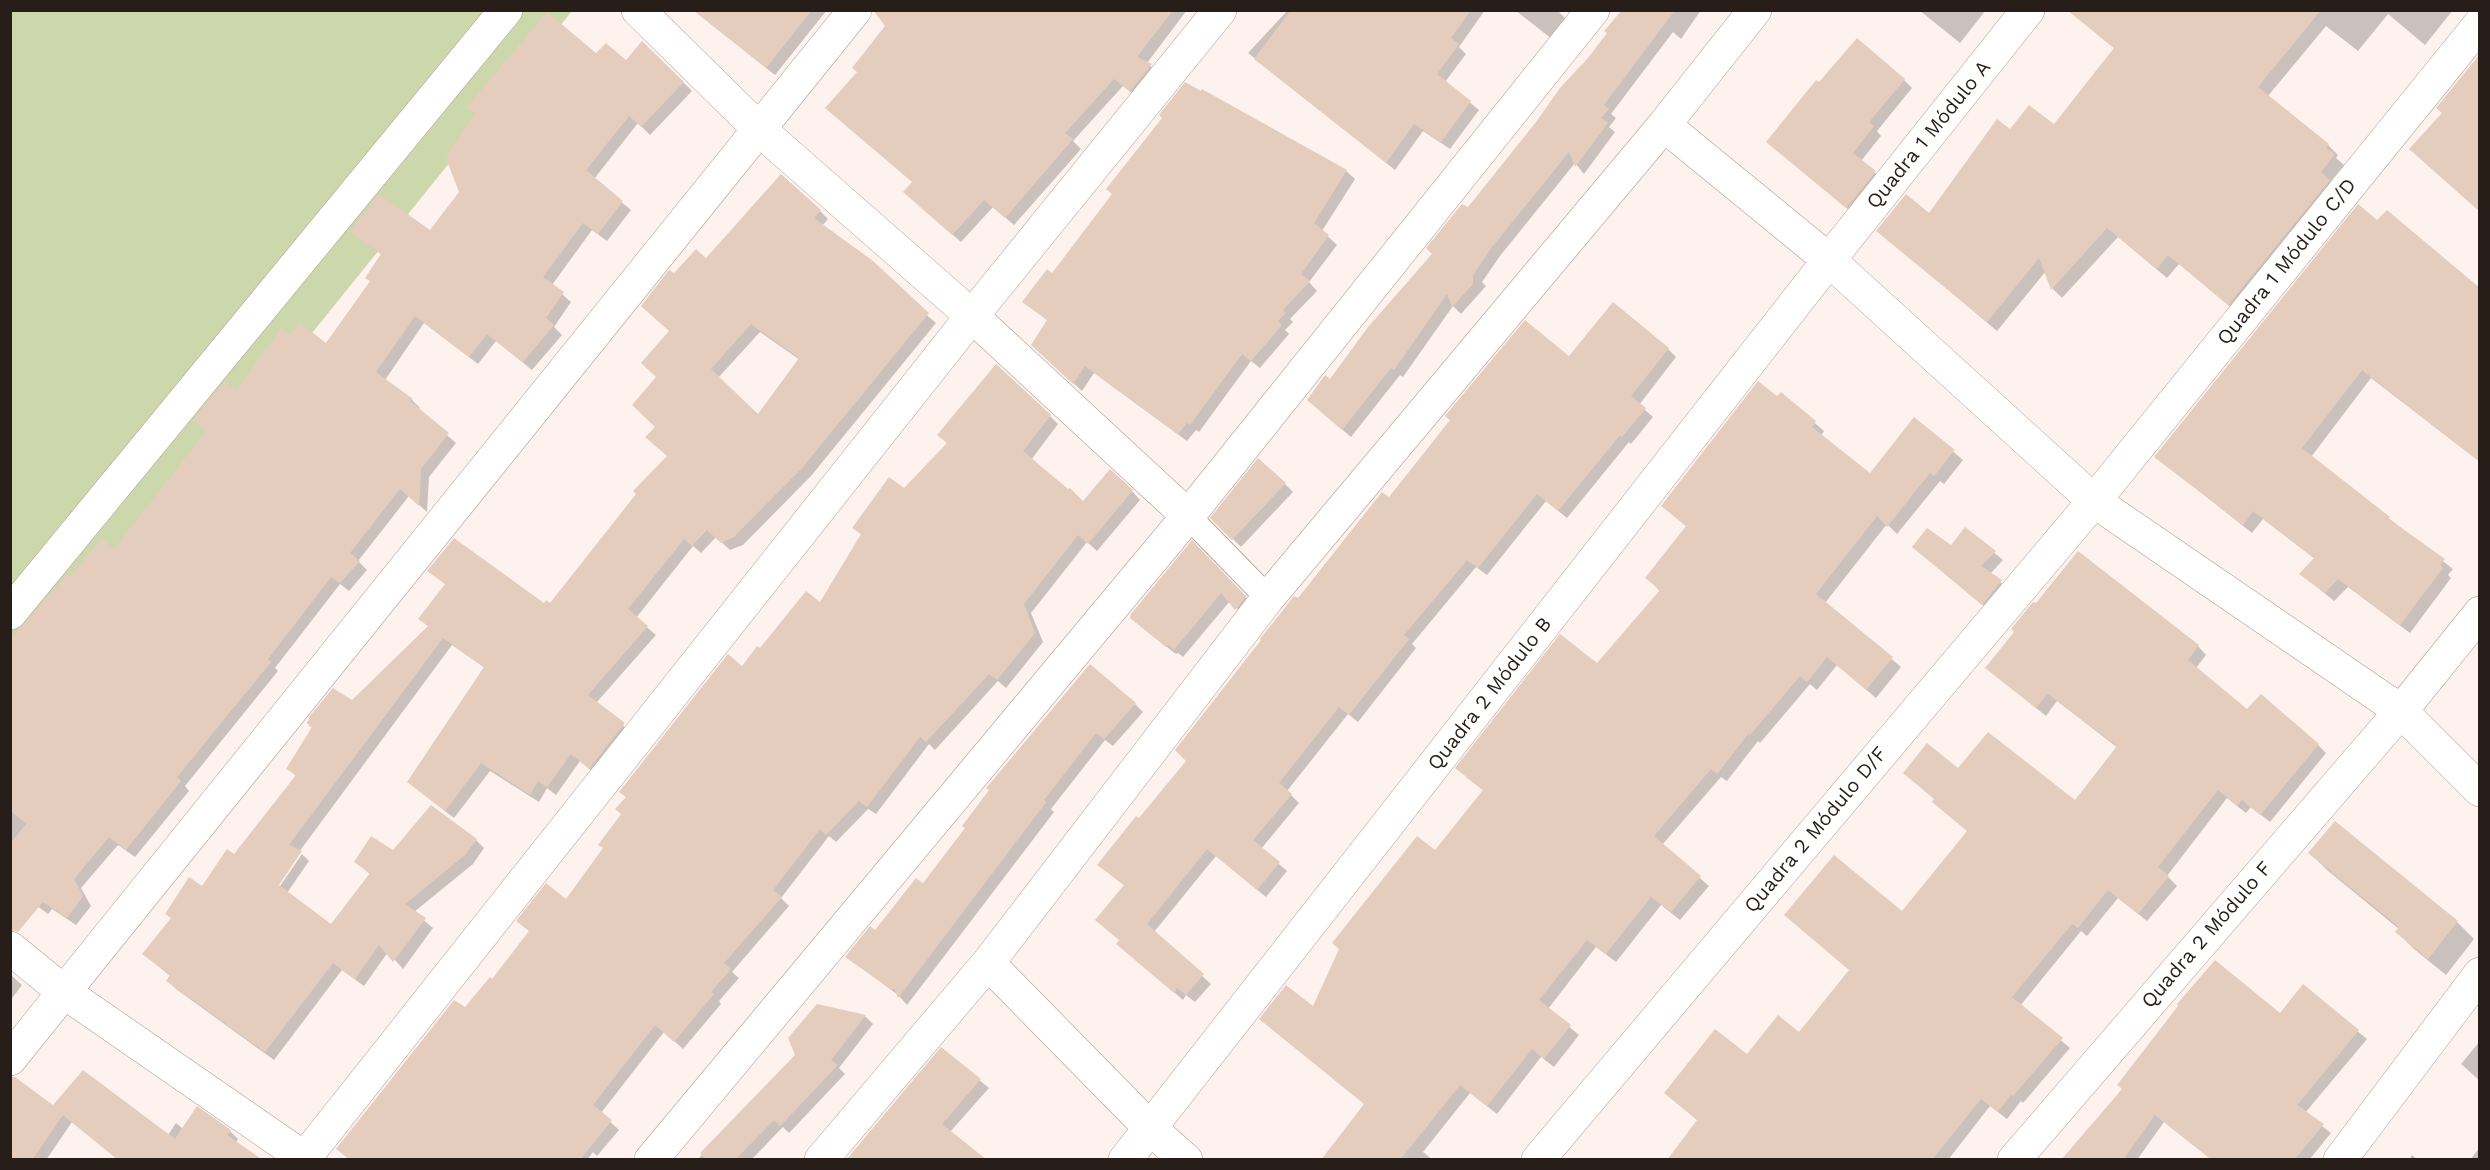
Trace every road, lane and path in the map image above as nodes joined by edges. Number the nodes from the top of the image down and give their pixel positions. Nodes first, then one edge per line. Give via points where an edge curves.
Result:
1 (506, 10) edge
2 (638, 10) edge
3 (855, 10) edge
4 (1220, 10) edge
5 (1593, 10) edge
6 (1755, 10) edge
7 (2028, 10) edge
8 (2480, 24) edge
9 (1664, 124) junction
10 (760, 130) junction
11 (1830, 260) junction
12 (972, 316) junction
13 (2094, 501) junction
14 (1188, 516) junction
15 (1268, 598) junction
16 (10, 613) edge
17 (2480, 613) edge
18 (2401, 711) junction
19 (2480, 790) edge
20 (10, 948) edge
21 (988, 963) junction
22 (2480, 974) edge
23 (64, 992) junction
24 (10, 1059) edge
25 (1150, 1129) junction
26 (305, 1159) edge
27 (651, 1160) edge
28 (821, 1160) edge
29 (1125, 1160) edge
30 (1186, 1160) edge
31 (1538, 1160) edge
32 (2014, 1160) edge
33 (2340, 1160) edge

1 - 16 street
2 - 10 street
3 - 10 street
4 - 12 street
5 - 14 street
6 - 9 street
7 - 11 street, Quadra 1 Módulo A
8 - 13 street, Quadra 1 Módulo C/D
9 - 11 street
9 - 15 street
10 - 12 street
10 - 23 street
11 - 13 street
11 - 25 street, Quadra 2 Módulo B
12 - 14 street
12 - 26 street
13 - 18 street
13 - 31 street, Quadra 2 Módulo D/F
14 - 15 lane
14 - 27 street
15 - 21 street
17 - 18 street, Quadra 2 Módulo F
18 - 19 street
18 - 32 street, Quadra 2 Módulo F
20 - 23 street
21 - 25 street
21 - 28 street
22 - 33 street
23 - 24 street
23 - 26 street
25 - 29 street, Quadra 2 Módulo B
25 - 30 street

